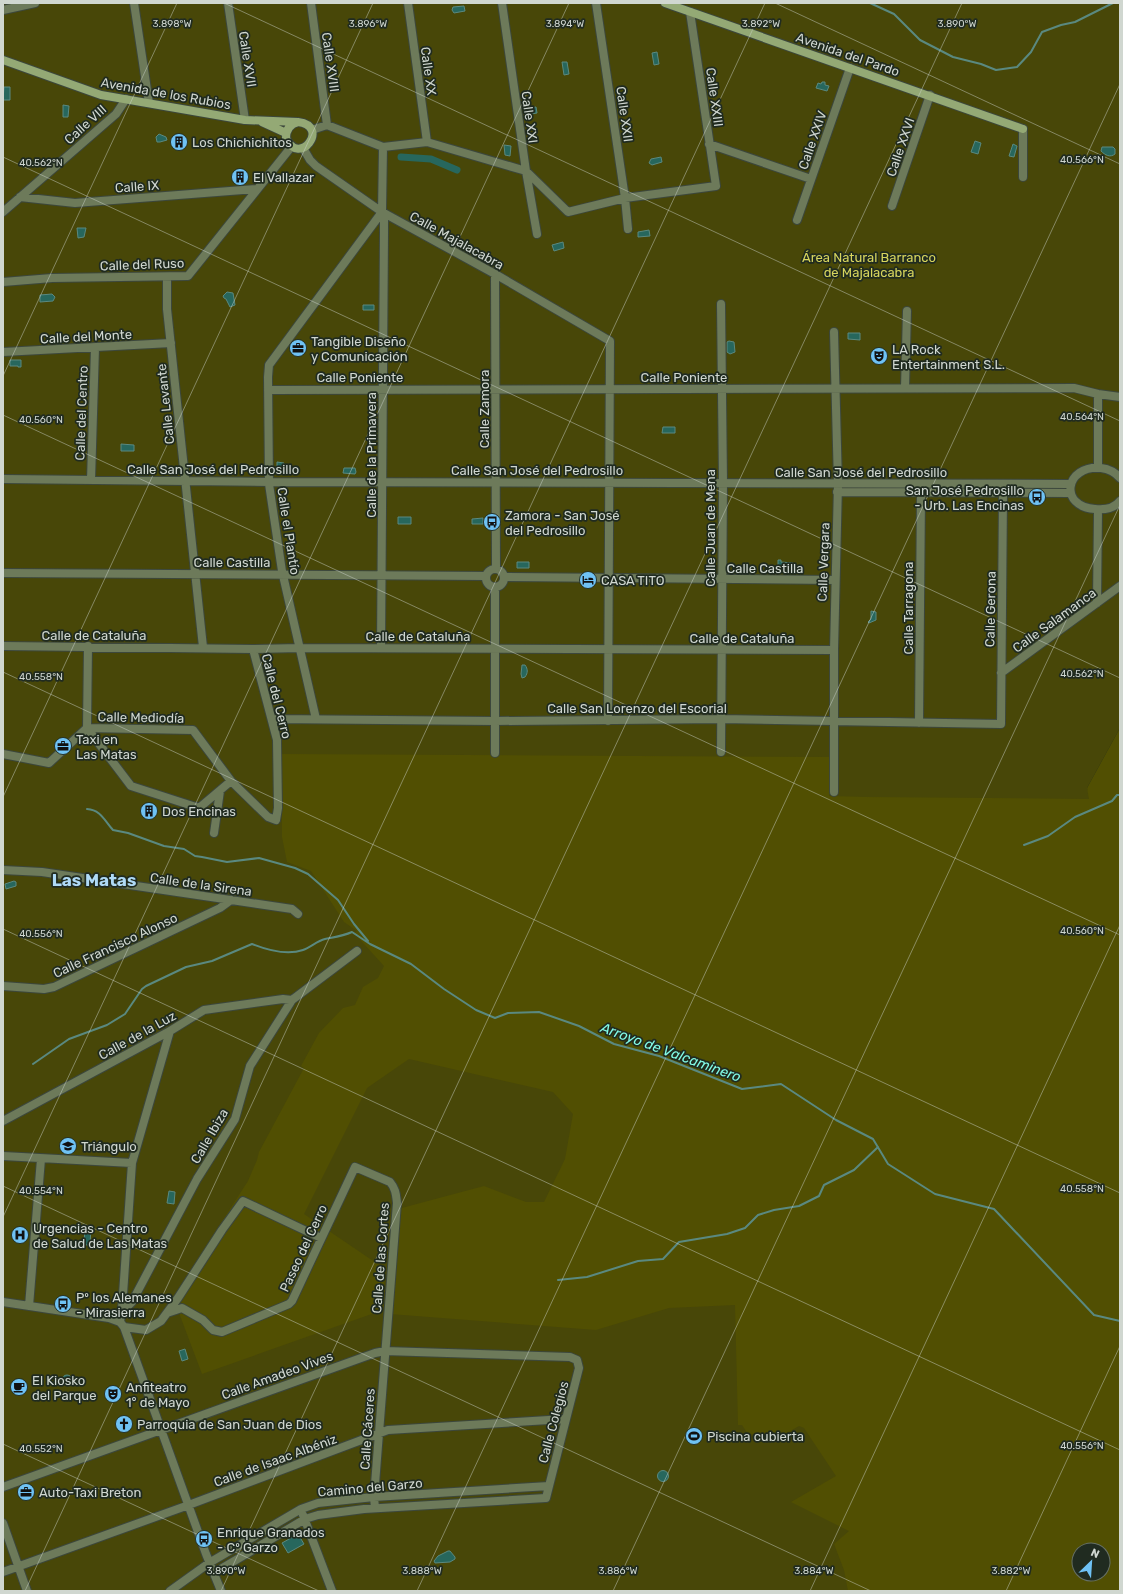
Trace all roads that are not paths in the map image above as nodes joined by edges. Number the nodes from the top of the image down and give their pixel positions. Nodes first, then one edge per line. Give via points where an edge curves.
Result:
1 (35, 3) edge
2 (134, 3) edge
3 (228, 3) edge
4 (311, 3) edge
5 (408, 3) edge
6 (502, 3) edge
7 (596, 3) edge
8 (664, 3) edge
9 (3, 10) edge
10 (690, 12) junction
11 (3, 60) edge
12 (850, 68) junction
13 (930, 95) junction
14 (126, 99) junction
15 (149, 103) junction
16 (245, 120) junction
17 (257, 120) junction
18 (298, 122) junction
19 (327, 125) junction
20 (312, 130) junction
21 (286, 133) junction
22 (427, 142) junction
23 (709, 144) junction
24 (292, 146) junction
25 (383, 147) junction
26 (303, 148) junction
27 (526, 171) junction
28 (1023, 177) dead end
29 (811, 179) junction
30 (256, 189) junction
31 (20, 197) junction
32 (625, 198) junction
33 (892, 206) dead end
34 (3, 212) edge
35 (384, 213) junction
36 (797, 220) dead end
37 (628, 229) dead end
38 (537, 234) dead end
39 (495, 274) junction
40 (167, 277) junction
41 (3, 282) edge
42 (721, 304) dead end
43 (907, 311) dead end
44 (834, 332) dead end
45 (171, 343) junction
46 (96, 348) junction
47 (3, 352) edge
48 (496, 388) junction
49 (905, 388) junction
50 (383, 389) junction
51 (610, 389) junction
52 (722, 389) junction
53 (834, 389) junction
54 (268, 390) junction
55 (1098, 394) junction
56 (1120, 397) edge
57 (1098, 468) junction
58 (1120, 478) edge
59 (3, 479) edge
60 (91, 480) junction
61 (186, 481) junction
62 (268, 482) junction
63 (383, 482) junction
64 (496, 482) junction
65 (609, 482) junction
66 (723, 483) junction
67 (1071, 484) junction
68 (837, 488) junction
69 (921, 493) junction
70 (1071, 493) junction
71 (1004, 494) junction
72 (1120, 501) edge
73 (1098, 510) junction
74 (496, 569) junction
75 (3, 573) edge
76 (283, 574) junction
77 (196, 575) junction
78 (382, 576) junction
79 (486, 576) junction
80 (504, 576) junction
81 (608, 578) junction
82 (722, 580) junction
83 (835, 580) junction
84 (1120, 586) edge
85 (495, 587) junction
86 (1097, 603) junction
87 (3, 646) edge
88 (88, 646) junction
89 (203, 647) junction
90 (300, 648) junction
91 (382, 648) junction
92 (495, 648) junction
93 (253, 649) junction
94 (721, 649) junction
95 (608, 650) junction
96 (834, 650) junction
97 (1001, 673) junction
98 (273, 719) junction
99 (316, 719) junction
100 (721, 719) junction
101 (495, 721) junction
102 (608, 721) junction
103 (835, 721) junction
104 (919, 723) junction
105 (1001, 724) joint
106 (87, 728) junction
107 (721, 752) dead end
108 (495, 753) dead end
109 (3, 754) edge
110 (231, 781) junction
111 (220, 790) junction
112 (834, 792) dead end
113 (276, 820) joint
114 (214, 833) dead end
115 (3, 870) edge
116 (230, 900) junction
117 (298, 914) dead end
118 (358, 951) dead end
119 (3, 986) edge
120 (292, 1000) junction
121 (170, 1031) junction
122 (3, 1121) edge
123 (3, 1156) edge
124 (41, 1159) junction
125 (132, 1163) junction
126 (355, 1167) joint
127 (321, 1238) junction
128 (3, 1302) edge
129 (29, 1306) junction
130 (122, 1309) junction
131 (167, 1313) junction
132 (122, 1324) junction
133 (385, 1351) junction
134 (570, 1357) joint
135 (565, 1419) junction
136 (161, 1429) junction
137 (379, 1433) junction
138 (548, 1486) junction
139 (3, 1487) edge
140 (374, 1497) junction
141 (546, 1498) joint
142 (189, 1505) junction
143 (375, 1508) junction
144 (301, 1509) junction
145 (305, 1519) junction
146 (3, 1523) edge
147 (210, 1563) junction
148 (18, 1566) junction
149 (3, 1572) edge
150 (214, 1572) junction
151 (27, 1591) edge
152 (170, 1591) edge
153 (221, 1591) edge
154 (332, 1591) edge

1 - 9 street
2 - 15 street
3 - 16 street, Calle XVII
4 - 19 street, Calle XVIII
5 - 22 street, Calle XX
6 - 27 street, Calle XXI
7 - 32 street, Calle XXII
8 - 10 street, Avenida del Pardo
10 - 12 street, Avenida del Pardo
10 - 23 street, Calle XXIII
11 - 14 street, Avenida de los Rubios via 101,95
12 - 13 street, Avenida del Pardo
12 - 29 street, Calle XXIV
13 - 28 street, Avenida del Pardo via 1023,129
13 - 33 street, Calle XXVI
14 - 15 street, Avenida de los Rubios
14 - 31 street, Calle VIII via 116,114
15 - 16 street, Avenida de los Rubios
16 - 17 street, Avenida de los Rubios
17 - 18 street, Avenida de los Rubios
17 - 21 street, Avenida de los Rubios
18 - 20 street, Avenida de los Rubios via 304,123
18 - 21 street via 290,125
19 - 20 street
19 - 25 street
20 - 26 street via 311,141
21 - 24 street via 286,138
22 - 25 street
22 - 27 street
23 - 29 street
23 - 32 street, Calle XXIII via 716,186
24 - 26 street
24 - 30 street, Calle del Ruso
25 - 35 street, Calle de la Primavera
26 - 35 street, Calle Majalacabra via 316,166
27 - 32 street via 568,212
27 - 38 street, Calle XXI
29 - 36 street, Calle XXIV
30 - 31 street, Calle IX via 75,203
30 - 40 street, Calle del Ruso via 188,276
31 - 34 street, Calle VIII
32 - 37 street, Calle XXII
35 - 39 street, Calle Majalacabra
35 - 50 street, Calle de la Primavera
35 - 54 street, Calle el Plantío via 269,364
39 - 48 street, Calle Zamora
39 - 51 street, Calle Majalacabra via 610,341
40 - 41 street, Calle del Ruso via 52,278
40 - 45 street, Calle Levante
42 - 52 street, Calle Juan de Mena
43 - 49 street
44 - 53 street, Calle Vergara
45 - 46 street, Calle del Monte
45 - 61 street, Calle Levante
46 - 47 street, Calle del Monte
46 - 60 street, Calle del Centro
48 - 50 street, Calle Poniente
48 - 51 street, Calle Poniente
48 - 64 street, Calle Zamora
49 - 53 street, Calle Poniente
49 - 55 street, Calle Poniente via 1074,388
50 - 54 street, Calle Poniente
50 - 63 street, Calle de la Primavera
51 - 52 street, Calle Poniente
51 - 65 street
52 - 53 street, Calle Poniente
52 - 66 street, Calle Juan de Mena
53 - 68 street, Calle Vergara
54 - 62 street, Calle el Plantío
55 - 56 street
55 - 57 street
57 - 58 street via 1110,470
57 - 67 street via 1081,471
59 - 60 street, Calle San José del Pedrosillo
60 - 61 street, Calle San José del Pedrosillo
61 - 62 street, Calle San José del Pedrosillo
61 - 77 street, Calle Levante
62 - 63 street, Calle San José del Pedrosillo
62 - 76 street, Calle el Plantío
63 - 64 street, Calle San José del Pedrosillo
63 - 78 street, Calle de la Primavera
64 - 65 street, Calle San José del Pedrosillo
64 - 74 street, Calle Zamora
65 - 66 street, Calle San José del Pedrosillo
65 - 81 street
66 - 68 street, Calle San José del Pedrosillo
66 - 82 street, Calle Juan de Mena
67 - 68 street, Calle San José del Pedrosillo
67 - 70 street
68 - 69 street, Calle San José del Pedrosillo
68 - 83 street, Calle Vergara
69 - 71 street, Calle San José del Pedrosillo
69 - 104 street, Calle Tarragona
70 - 71 street, Calle San José del Pedrosillo
70 - 73 street via 1077,503
71 - 97 street, Calle Gerona
72 - 73 street via 1112,508
73 - 86 street
74 - 79 street via 489,570
74 - 80 street
75 - 77 street, Calle Castilla
76 - 77 street, Calle Castilla
76 - 78 street, Calle Castilla
76 - 90 street, Calle el Plantío
77 - 89 street, Calle Levante
78 - 79 street, Calle Castilla
78 - 91 street, Calle de la Primavera
79 - 85 street via 488,584
80 - 81 street, Calle Castilla
80 - 85 street via 501,584
81 - 82 street, Calle Castilla
81 - 95 street
82 - 83 street, Calle Castilla
82 - 94 street, Calle Juan de Mena
83 - 96 street, Calle Vergara
84 - 86 street, Calle Salamanca
85 - 92 street
86 - 97 street, Calle Salamanca
87 - 88 street, Calle de Cataluña
88 - 89 street, Calle de Cataluña
88 - 106 street
89 - 93 street, Calle de Cataluña
90 - 91 street, Calle de Cataluña
90 - 93 street, Calle de Cataluña
90 - 99 street, Calle el Plantío
91 - 92 street, Calle de Cataluña
92 - 95 street, Calle de Cataluña
92 - 101 street
93 - 98 street, Calle del Cerro
94 - 95 street, Calle de Cataluña
94 - 96 street, Calle de Cataluña
94 - 100 street, Calle Juan de Mena
95 - 102 street
96 - 103 street, Calle Vergara
97 - 105 street, Calle Gerona
98 - 99 street, Calle San Lorenzo del Escorial
98 - 113 street, Calle del Cerro via 277,740
99 - 101 street, Calle San Lorenzo del Escorial
100 - 102 street, Calle San Lorenzo del Escorial
100 - 103 street, Calle San Lorenzo del Escorial
100 - 107 street, Calle Juan de Mena
101 - 102 street, Calle San Lorenzo del Escorial
101 - 108 street
103 - 104 street, Calle San Lorenzo del Escorial
103 - 112 street, Calle Vergara
104 - 105 street, Calle San Lorenzo del Escorial
106 - 109 street, Calle Mediodía via 50,763
106 - 110 street, Calle Mediodía via 193,730
106 - 111 street via 131,786 199,808
110 - 111 street
110 - 113 street, Calle Mediodía via 268,817
111 - 114 street
115 - 116 street, Calle de la Sirena via 42,872
116 - 117 street, Calle de la Sirena via 292,909
116 - 119 street, Calle Francisco Alonso via 220,908 54,987 44,989
118 - 120 street, Calle Ibiza
120 - 121 street, Calle de la Luz via 283,999 204,1010
120 - 130 street, Calle Ibiza via 250,1066 235,1119 197,1179 132,1302
121 - 122 street, Calle de la Luz
121 - 125 street
123 - 124 street
124 - 125 street
124 - 129 street
125 - 130 street
126 - 127 street, Paseo del Cerro
126 - 133 street, Calle de las Cortes via 390,1182 395,1190 397,1203
127 - 131 street, Paseo del Cerro via 289,1304 222,1332 213,1330 203,1320 182,1308
127 - 131 street via 243,1201
128 - 129 street
129 - 132 street via 109,1318
130 - 132 street
131 - 132 street via 161,1321 146,1330
132 - 136 street
133 - 134 street, Calle Amadeo Vives
133 - 136 street, Calle Amadeo Vives
133 - 137 street, Calle Cáceres
134 - 135 street, Calle Colegios via 577,1360 579,1368
135 - 137 street, Calle de Isaac Albéniz via 388,1430
135 - 138 street, Calle Colegios
136 - 139 street, Calle Amadeo Vives
136 - 142 street
137 - 140 street, Calle Cáceres
137 - 142 street, Calle de Isaac Albéniz
138 - 140 street, Camino del Garzo
138 - 141 street, Calle Colegios
140 - 143 street, Calle Cáceres
140 - 144 street, Camino del Garzo via 318,1503
141 - 143 street, Camino del Garzo
142 - 147 street
142 - 148 street, Calle de Isaac Albéniz
143 - 145 street, Camino del Garzo
144 - 145 street
144 - 147 street, Camino del Garzo
145 - 150 street, Camino del Garzo
145 - 154 street
146 - 148 street
147 - 150 street
147 - 152 street, Camino del Garzo
148 - 149 street, Calle de Isaac Albéniz
148 - 151 street
150 - 153 street

